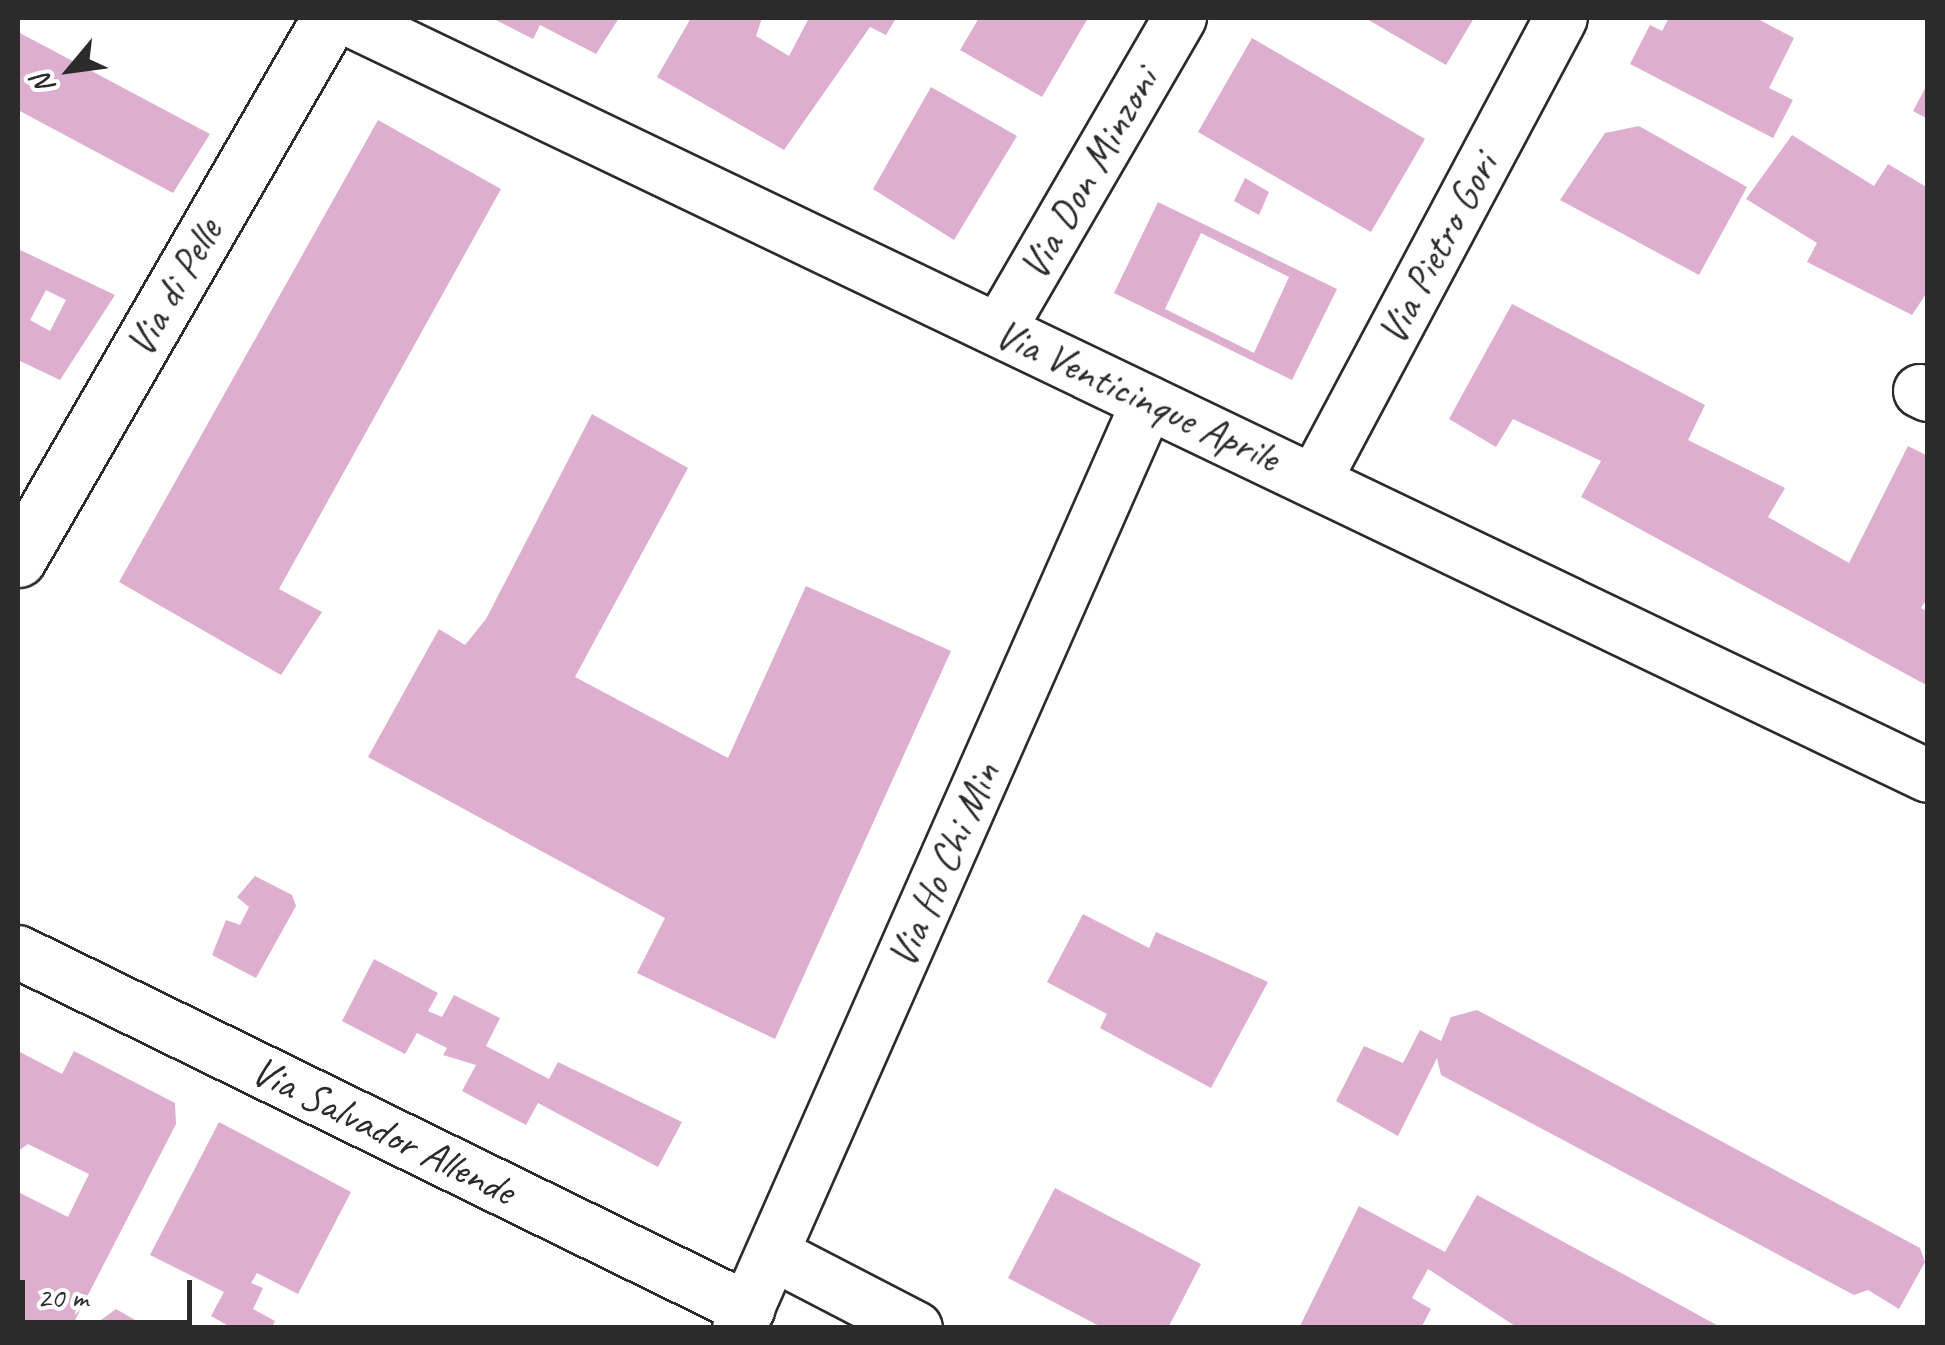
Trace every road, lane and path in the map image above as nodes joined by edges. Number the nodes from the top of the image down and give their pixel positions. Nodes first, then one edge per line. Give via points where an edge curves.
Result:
1 (330, 18) edge
2 (346, 18) edge
3 (1180, 18) edge
4 (1561, 18) edge
5 (999, 330) junction
6 (1148, 402) junction
7 (1315, 480) junction
8 (18, 559) edge
9 (1928, 776) edge
10 (18, 952) edge
11 (774, 1254) junction
12 (743, 1318) edge
13 (916, 1328) edge

1 - 8 main road, Via di Pelle
2 - 5 street, Via Venticinque Aprile
3 - 5 street, Via Don Minzoni
4 - 7 street, Via Pietro Gori
5 - 6 street, Via Venticinque Aprile
6 - 7 street, Via Venticinque Aprile
6 - 11 street, Via Ho Chi Min
7 - 9 street, Via Venticinque Aprile
10 - 12 street, Via Salvador Allende
11 - 12 street, Via Ho Chi Min
11 - 13 street

